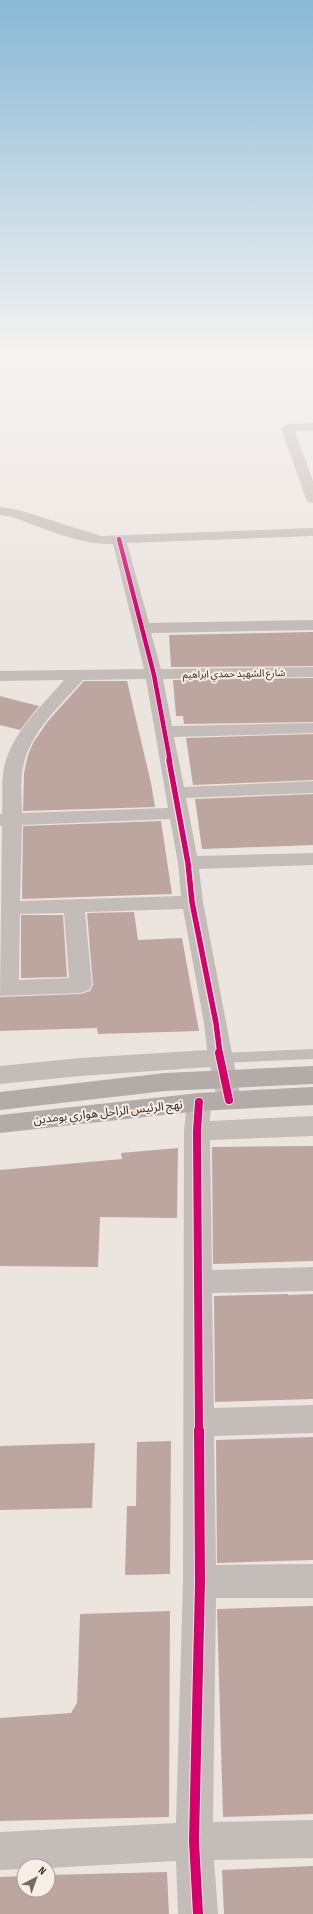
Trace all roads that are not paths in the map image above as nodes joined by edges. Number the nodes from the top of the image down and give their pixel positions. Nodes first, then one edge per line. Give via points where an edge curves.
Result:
1 (295, 443) edge
2 (308, 470) edge
3 (313, 499) edge
4 (0, 511) edge
5 (313, 532) edge
6 (119, 539) junction
7 (313, 625) edge
8 (142, 628) junction
9 (313, 672) edge
10 (154, 674) junction
11 (0, 676) edge
12 (77, 676) junction
13 (313, 728) edge
14 (164, 732) junction
15 (7, 762) edge
16 (313, 787) edge
17 (175, 793) junction
18 (179, 813) junction
19 (6, 819) edge
20 (313, 859) edge
21 (188, 863) junction
22 (192, 902) junction
23 (74, 906) junction
24 (5, 908) edge
25 (4, 988) edge
26 (313, 1054) edge
27 (0, 1075) edge
28 (313, 1075) edge
29 (214, 1094) junction
30 (313, 1096) edge
31 (0, 1101) edge
32 (0, 1124) edge
33 (313, 1126) edge
34 (313, 1279) edge
35 (198, 1282) junction
36 (313, 1419) edge
37 (198, 1422) junction
38 (313, 1581) edge
39 (200, 1582) junction
40 (313, 1839) edge
41 (194, 1841) junction
42 (0, 1851) edge
43 (198, 1914) edge

1 - 2 street
2 - 3 street
4 - 6 street via 14,513 86,537 101,540
5 - 6 street
6 - 8 street
7 - 8 street
8 - 10 street
9 - 10 street, شارع الشهيد حمدي ابراهيم
10 - 12 street, شارع الشهيد حمدي ابراهيم
10 - 14 street
11 - 12 street, شارع الشهيد حمدي ابراهيم
12 - 15 street
13 - 14 street
14 - 17 street
15 - 19 street
16 - 17 street
17 - 18 street
18 - 19 street
18 - 21 street
19 - 24 street
20 - 21 street
21 - 22 street
22 - 23 street
22 - 29 street via 216,1023
23 - 24 street
23 - 25 street via 81,986
24 - 25 street
26 - 29 lane
27 - 29 street via 80,1067
28 - 29 main road, نهج الرئيس الراحل هواري بومدين
29 - 30 main road, نهج الرئيس الراحل هواري بومدين
29 - 31 main road, نهج الرئيس الراحل هواري بومدين via 165,1082
29 - 32 main road, نهج الرئيس الراحل هواري بومدين
29 - 33 street
29 - 35 street
34 - 35 street
35 - 37 street
36 - 37 street
37 - 39 street
38 - 39 street
39 - 41 street
40 - 41 street
41 - 42 street
41 - 43 street

